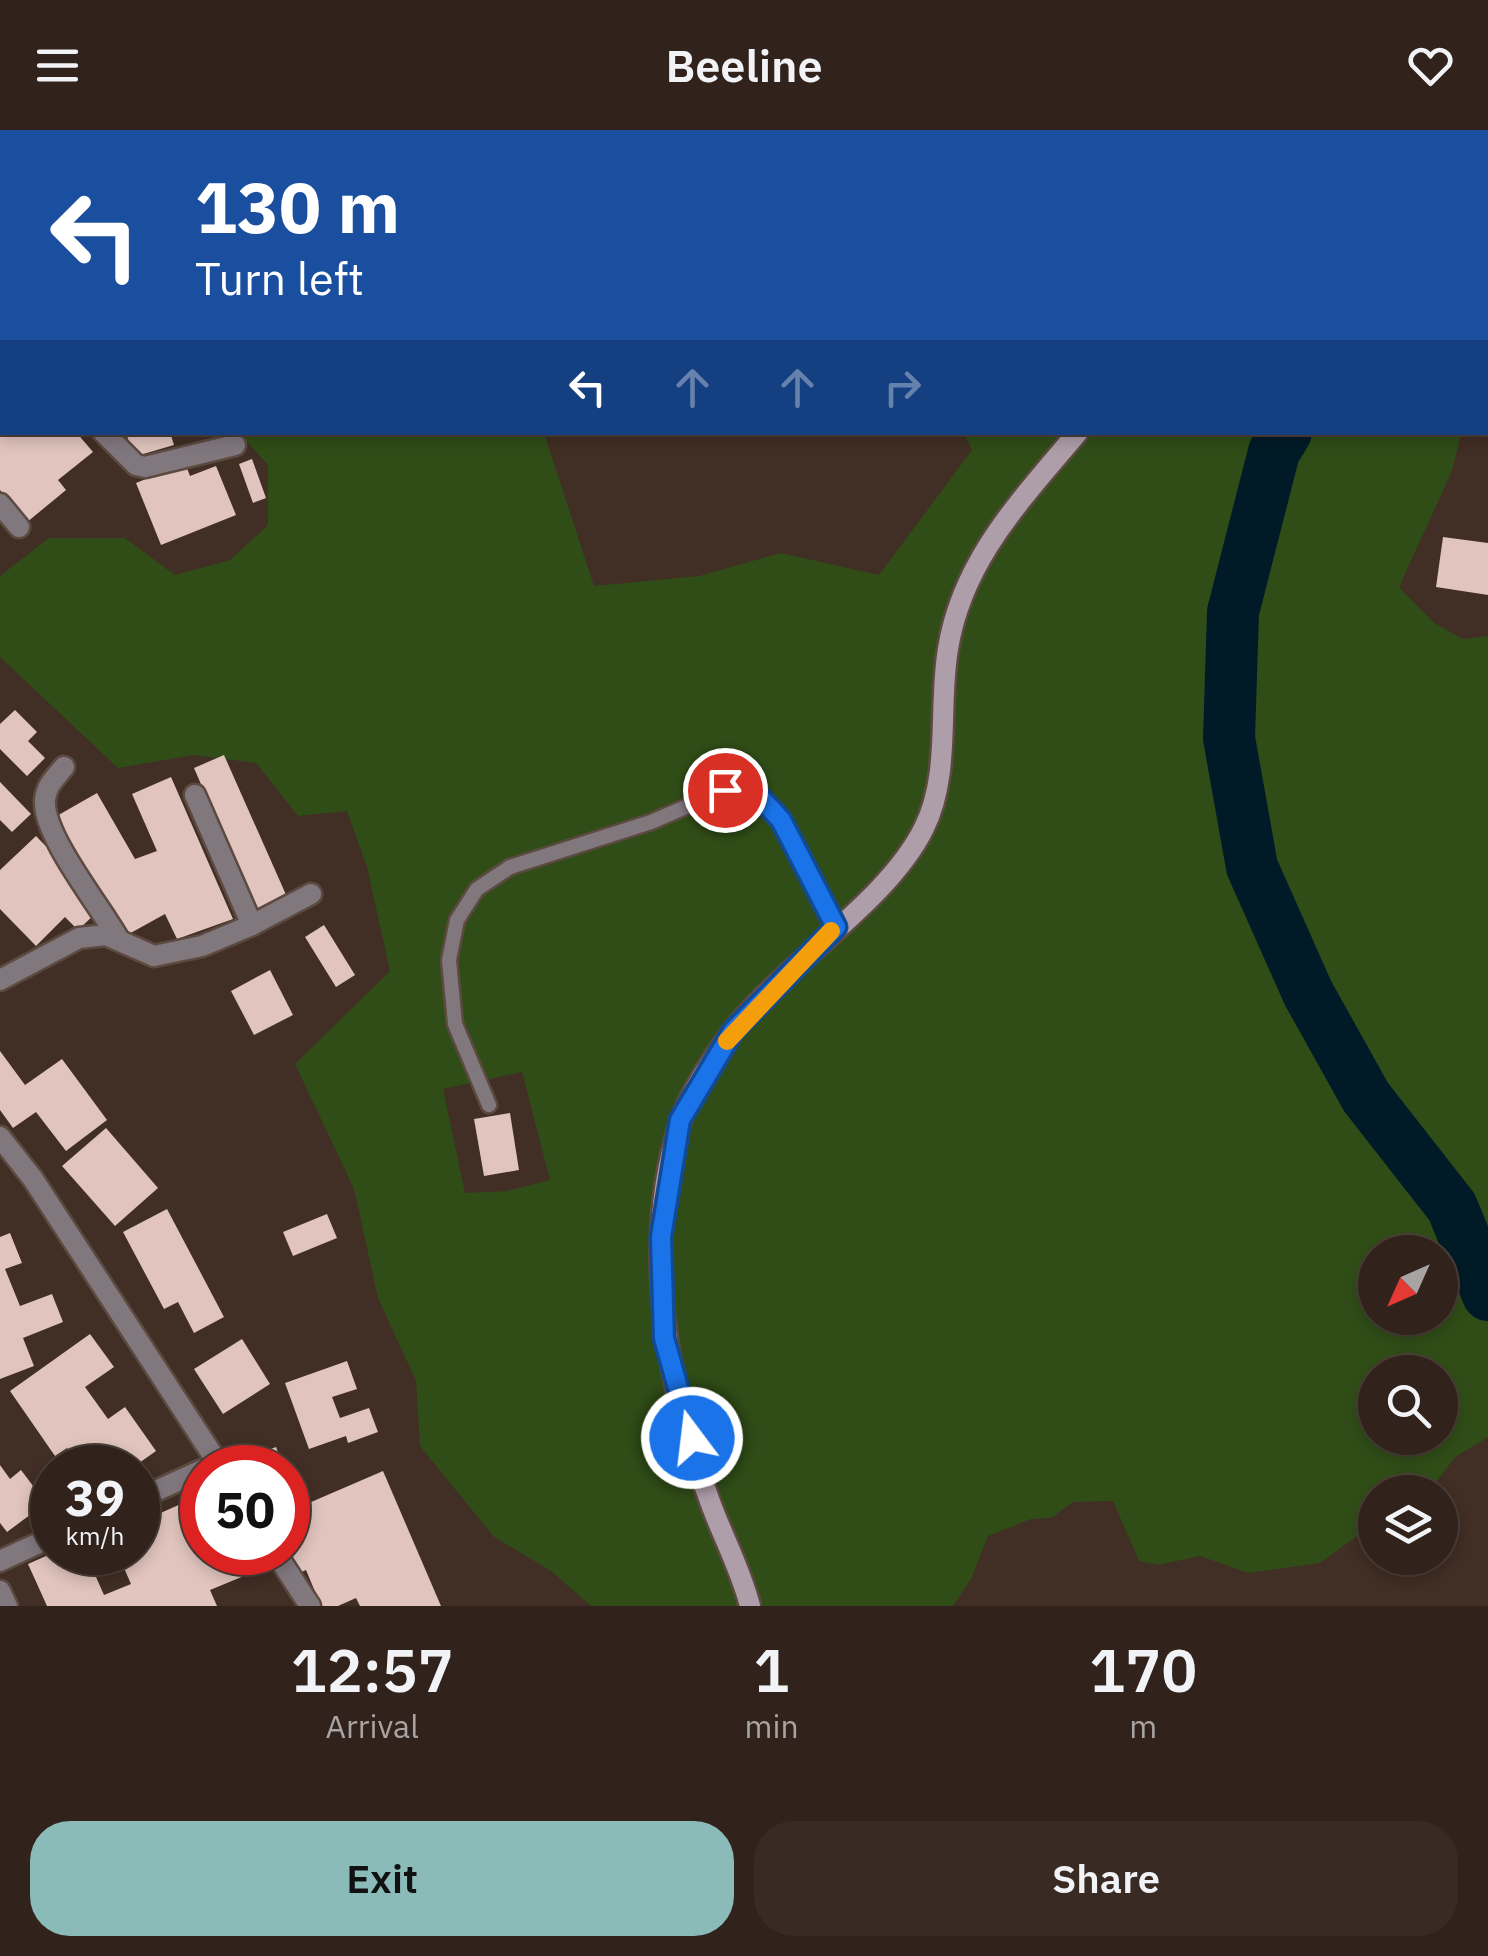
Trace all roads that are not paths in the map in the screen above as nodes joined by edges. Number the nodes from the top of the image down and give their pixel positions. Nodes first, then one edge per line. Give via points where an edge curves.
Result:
1 (106, 435) edge
2 (1076, 435) edge
3 (235, 445) dead end
4 (0, 504) edge
5 (19, 527) dead end
6 (64, 767) dead end
7 (196, 795) dead end
8 (311, 894) dead end
9 (252, 925) junction
10 (836, 927) junction
11 (119, 940) junction
12 (0, 980) edge
13 (489, 1105) dead end
14 (0, 1137) edge
15 (198, 1445) edge
16 (30, 1547) edge
17 (0, 1561) edge
18 (290, 1575) edge
19 (0, 1591) edge
20 (7, 1606) edge
21 (310, 1606) edge
22 (750, 1606) edge

1 - 3 street via 146,467
2 - 10 main road via 980,552 960,598 947,650 941,757 925,828 880,886
4 - 5 street
6 - 11 street via 47,787 44,806
7 - 9 street
8 - 9 street
9 - 11 street via 154,956
10 - 13 lane via 781,820 757,794 725,790 652,822 510,867 476,890 457,920 450,960 455,1024
10 - 22 main road via 733,1031 680,1120 666,1189 664,1338 712,1506
11 - 12 street via 79,938
14 - 15 street via 34,1179
16 - 17 street
18 - 21 street
19 - 20 street

